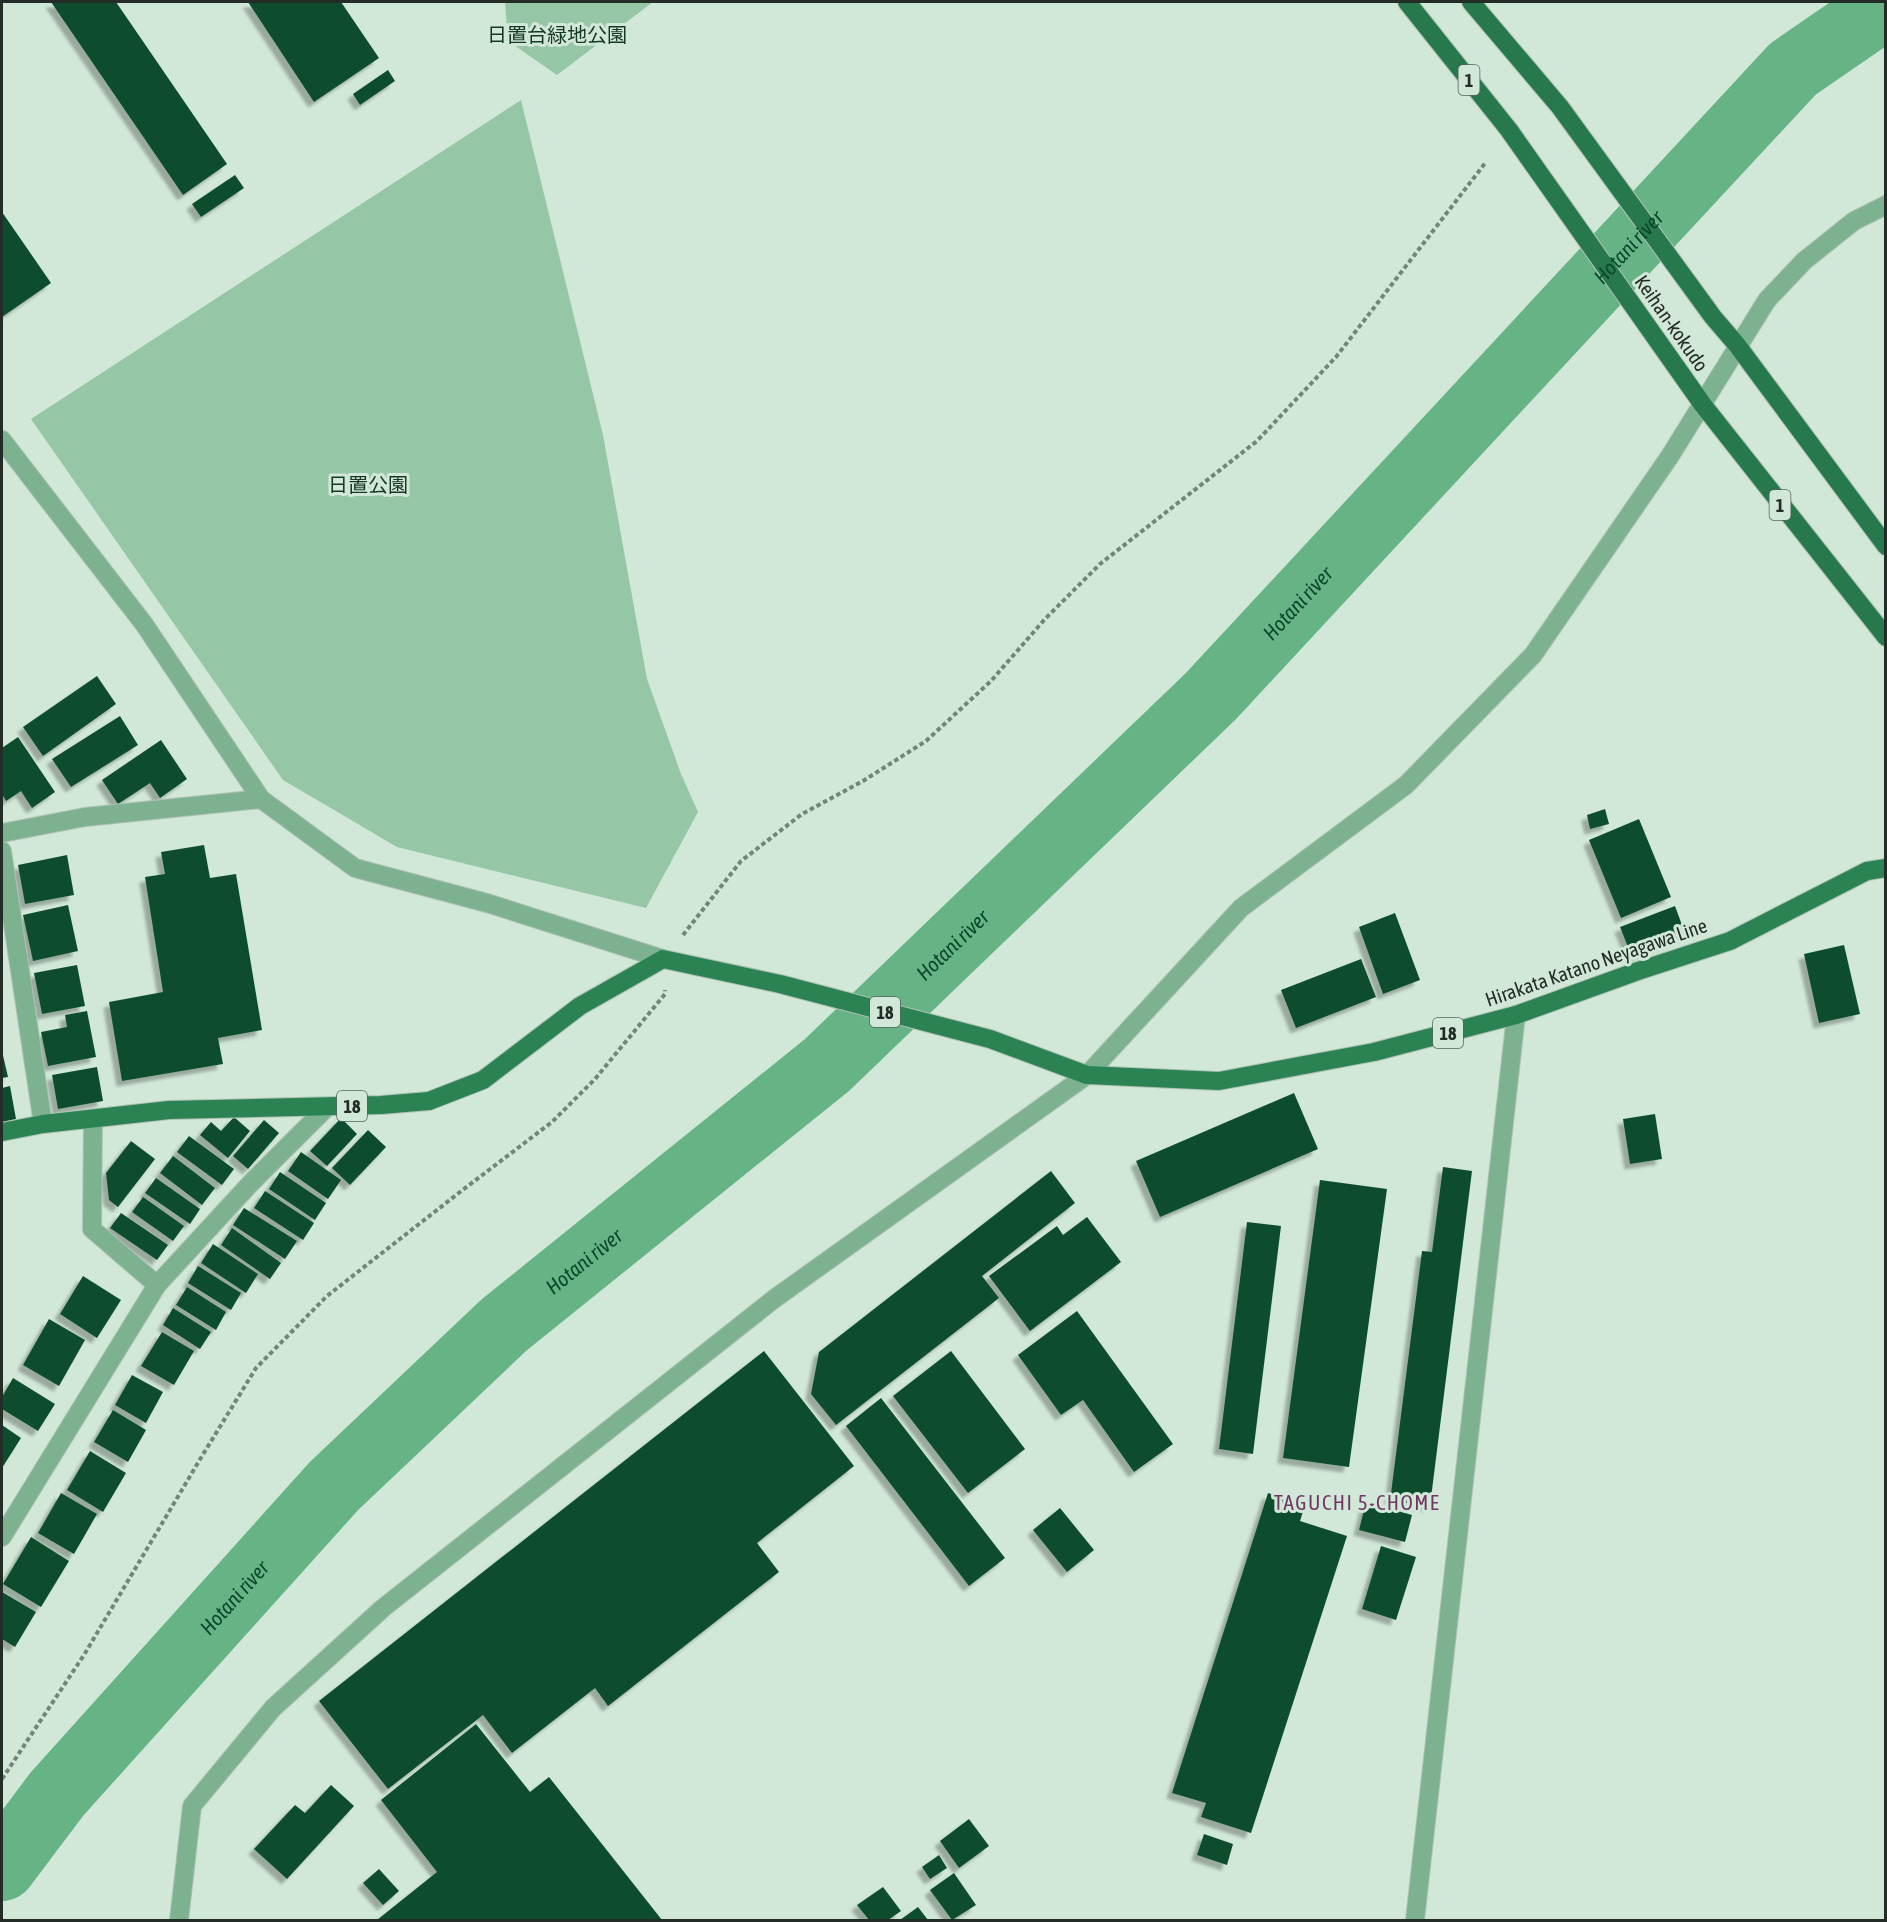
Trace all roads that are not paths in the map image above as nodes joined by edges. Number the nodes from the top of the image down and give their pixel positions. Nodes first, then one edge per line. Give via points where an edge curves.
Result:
1 (1407, 2) edge
2 (1471, 2) edge
3 (1886, 205) edge
4 (1737, 345) junction
5 (1702, 405) junction
6 (2, 440) edge
7 (1886, 546) edge
8 (1886, 637) edge
9 (261, 800) junction
10 (2, 833) edge
11 (2, 851) edge
12 (1886, 868) edge
13 (663, 959) junction
14 (1516, 1016) junction
15 (1086, 1075) junction
16 (327, 1107) junction
17 (93, 1119) junction
18 (43, 1125) junction
19 (2, 1132) edge
20 (158, 1285) junction
21 (2, 1537) edge
22 (179, 1920) edge
23 (1415, 1920) edge

1 - 5 highway, Keihan-kokudo / 1 via 1509,130
2 - 4 highway, Keihan-kokudo via 1560,107
3 - 4 street via 1854,220 1804,261 1767,300
4 - 5 street
4 - 7 highway, Keihan-kokudo
5 - 8 highway, Keihan-kokudo / 1
5 - 15 street via 1533,655 1406,785 1241,908
6 - 9 street via 144,624
9 - 10 street via 85,817
9 - 13 street via 355,868 487,903
11 - 18 street
12 - 14 main road, Hirakata Katano Neyagawa Line / 18 via 1867,871 1730,941 1638,970
13 - 15 main road, Hirakata Katano Neyagawa Line / 18 via 780,984 990,1039
13 - 16 main road, 18 via 580,1006 483,1080 429,1101
14 - 15 main road, Hirakata Katano Neyagawa Line / 18 via 1374,1052 1219,1081
14 - 23 street
15 - 22 street via 774,1299 383,1608 273,1708 192,1806
16 - 17 main road, 18 via 170,1110
16 - 20 street
17 - 18 main road, 18
17 - 20 street via 92,1229
18 - 19 main road, 18
20 - 21 street

